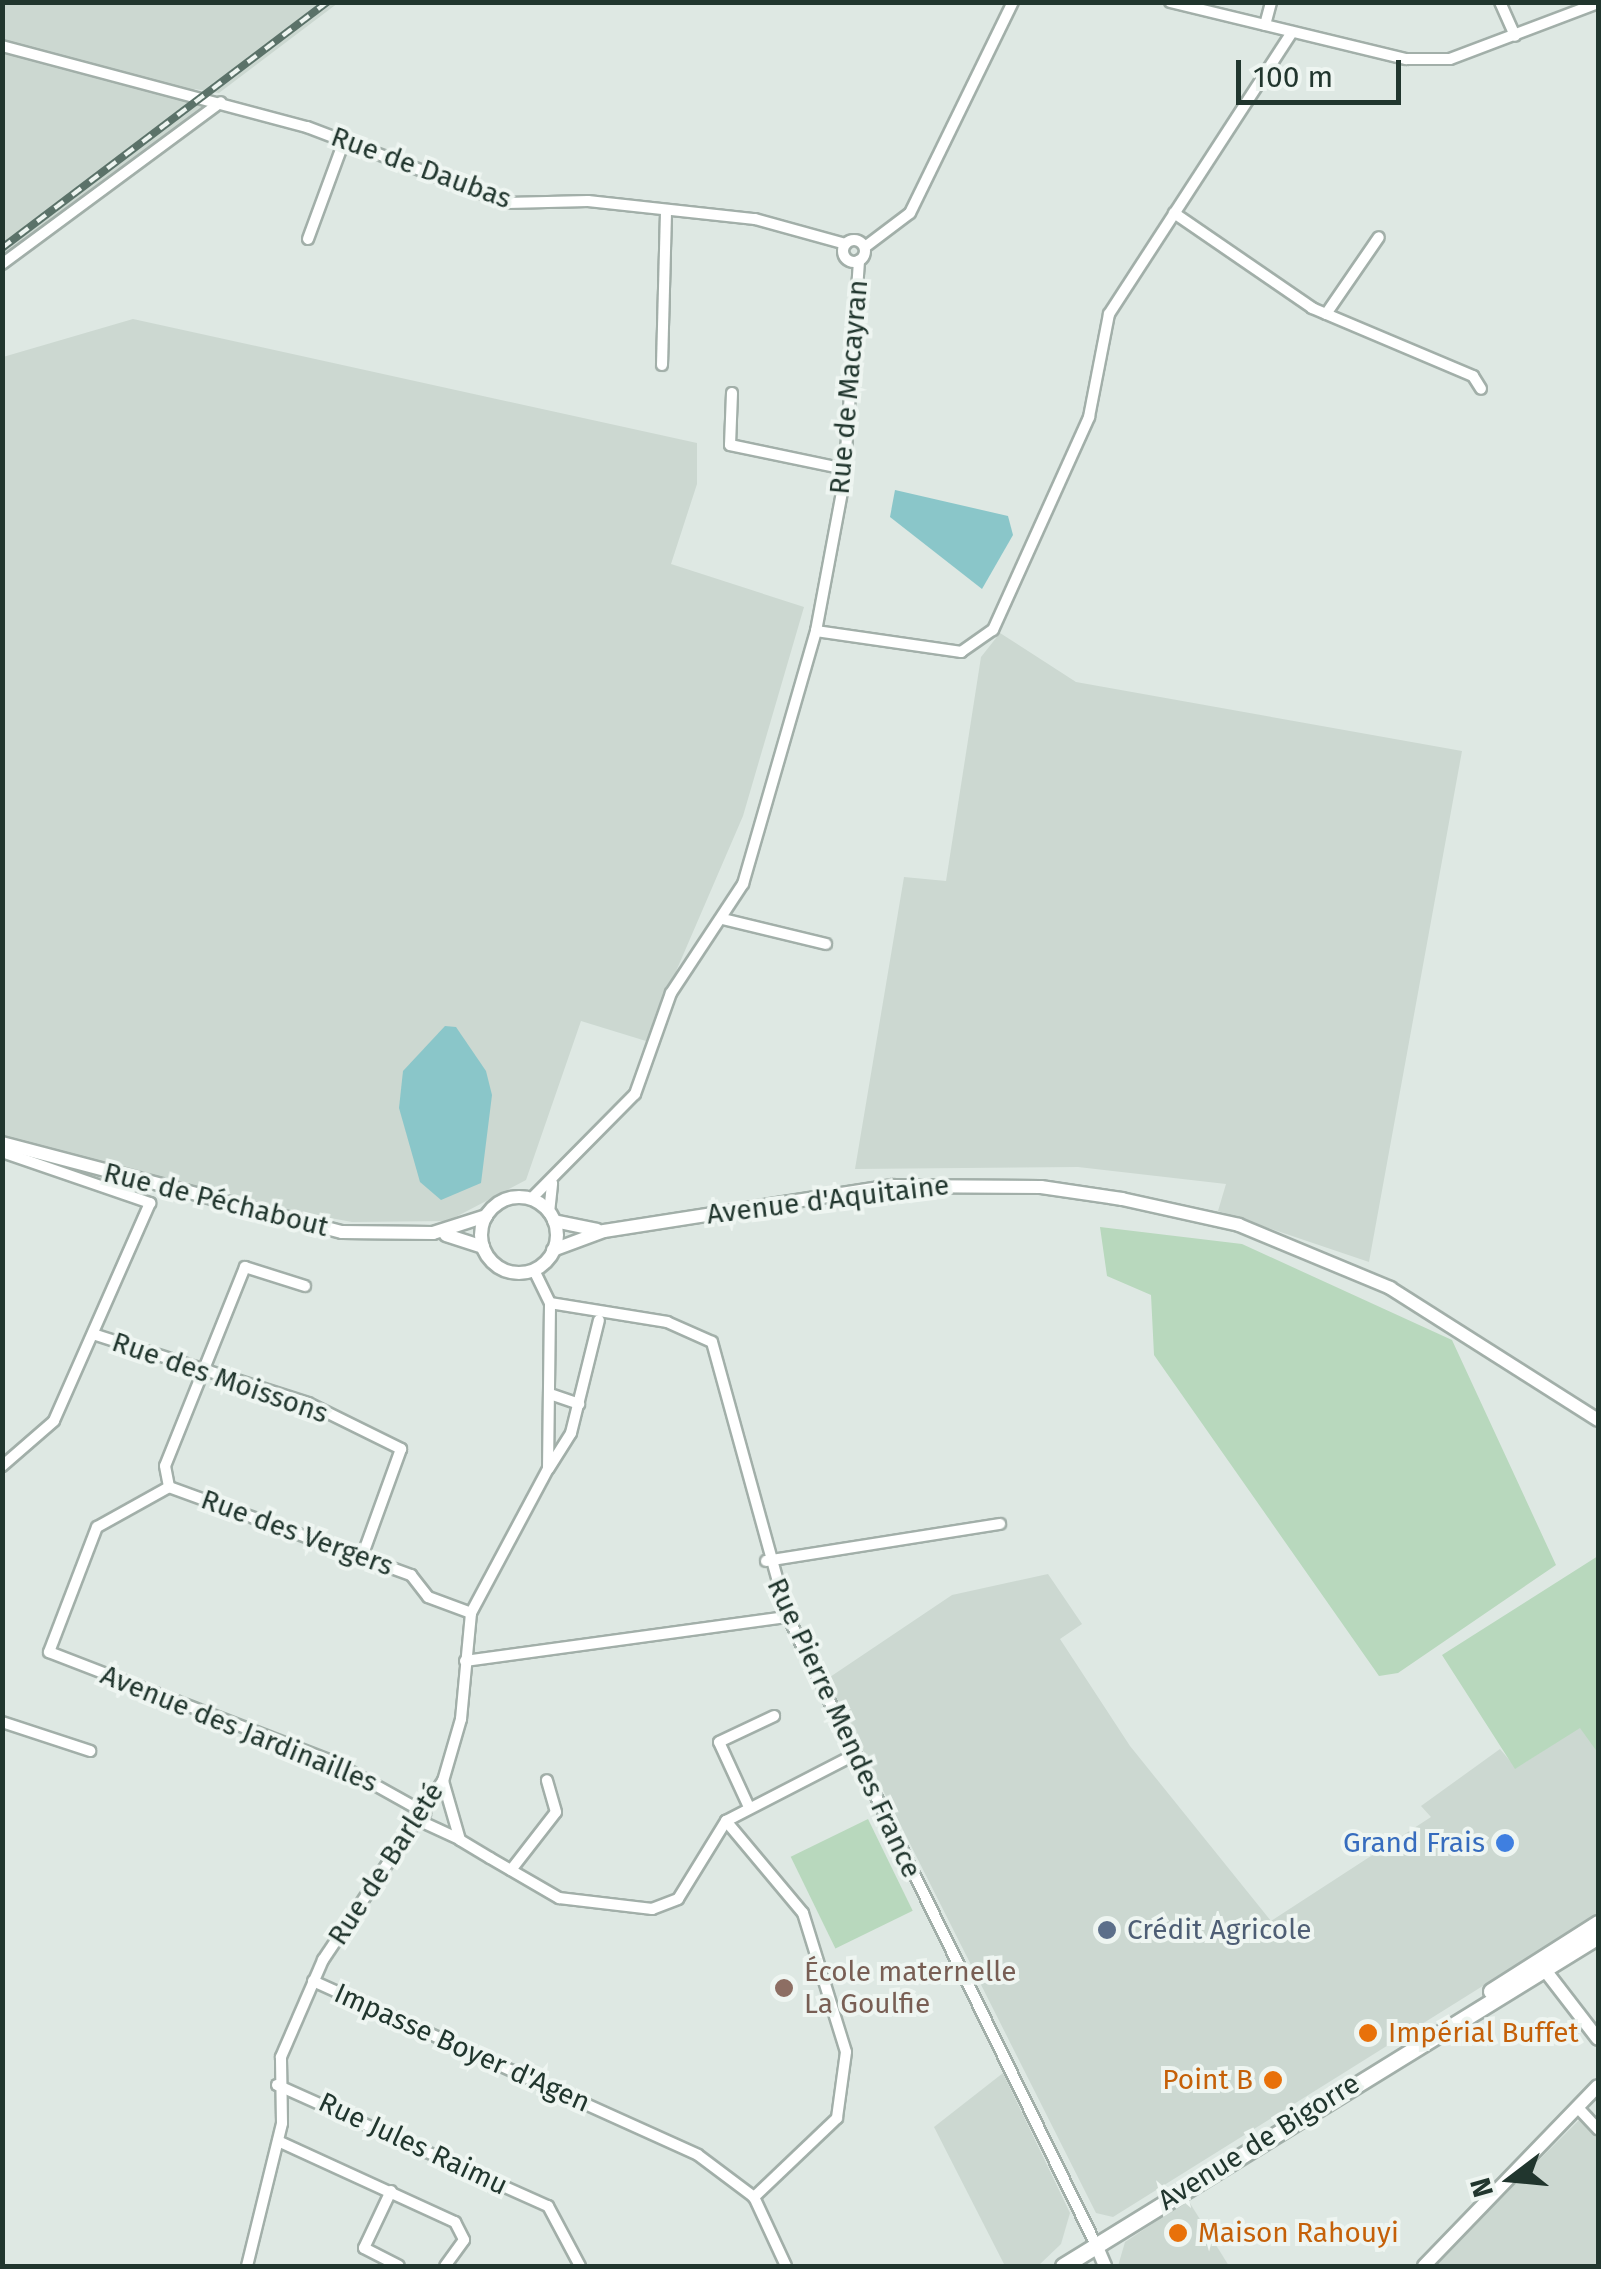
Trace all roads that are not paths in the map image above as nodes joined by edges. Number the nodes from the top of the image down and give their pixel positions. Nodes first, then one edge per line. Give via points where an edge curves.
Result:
1 (1013, 2) edge
2 (1170, 2) edge
3 (1270, 2) edge
4 (1500, 2) edge
5 (1598, 3) edge
6 (1265, 25) junction
7 (1292, 32) junction
8 (1514, 36) junction
9 (2, 46) edge
10 (222, 102) junction
11 (344, 141) junction
12 (666, 211) junction
13 (1174, 213) junction
14 (1379, 237) dead end
15 (308, 239) dead end
16 (846, 244) junction
17 (864, 246) junction
18 (859, 261) junction
19 (2, 264) edge
20 (1326, 314) junction
21 (662, 365) dead end
22 (1480, 388) dead end
23 (732, 393) dead end
24 (845, 468) junction
25 (816, 631) junction
26 (723, 919) junction
27 (826, 944) dead end
28 (2, 1143) edge
29 (2, 1152) edge
30 (552, 1183) junction
31 (531, 1200) junction
32 (486, 1216) junction
33 (551, 1217) junction
34 (604, 1231) junction
35 (433, 1233) junction
36 (483, 1248) junction
37 (554, 1250) junction
38 (534, 1270) junction
39 (304, 1286) dead end
40 (550, 1303) junction
41 (599, 1320) dead end
42 (92, 1334) junction
43 (202, 1369) junction
44 (550, 1394) junction
45 (579, 1404) junction
46 (1598, 1420) edge
47 (2, 1466) edge
48 (548, 1469) junction
49 (170, 1487) junction
50 (1000, 1524) dead end
51 (362, 1557) junction
52 (766, 1561) junction
53 (471, 1613) junction
54 (788, 1617) junction
55 (464, 1661) junction
56 (774, 1716) dead end
57 (2, 1722) edge
58 (90, 1751) dead end
59 (854, 1755) junction
60 (546, 1780) dead end
61 (443, 1781) junction
62 (748, 1805) junction
63 (423, 1817) junction
64 (726, 1820) junction
65 (460, 1840) junction
66 (511, 1870) junction
67 (1598, 1924) edge
68 (1598, 1936) edge
69 (1543, 1967) junction
70 (312, 1981) junction
71 (1424, 2040) junction
72 (1598, 2040) edge
73 (278, 2085) junction
74 (1598, 2086) edge
75 (1581, 2111) junction
76 (1598, 2128) edge
77 (278, 2141) junction
78 (391, 2191) junction
79 (754, 2197) junction
80 (1097, 2247) junction
81 (247, 2266) edge
82 (399, 2266) edge
83 (445, 2266) edge
84 (580, 2266) edge
85 (786, 2266) edge
86 (1064, 2266) edge
87 (1105, 2266) edge
88 (1424, 2266) edge

1 - 17 street via 910,213
2 - 6 street
3 - 6 street
4 - 8 street
5 - 8 street
6 - 7 street
7 - 8 street via 1406,59 1450,59
7 - 13 street
9 - 10 street, Rue de Daubas
10 - 11 street, Rue de Daubas
10 - 19 street
11 - 12 street, Rue de Daubas via 507,203
11 - 15 street
12 - 16 street, Rue de Daubas via 776,222
12 - 21 street
13 - 20 street
13 - 25 street via 1109,314 1089,417 982,643 961,652
14 - 20 street
16 - 17 street, Rue de Daubas
16 - 18 street via 846,258
17 - 18 street, Rue de Macayran
18 - 24 street, Rue de Macayran
20 - 22 street via 1474,376
23 - 24 street via 730,445
24 - 25 street, Rue de Macayran
25 - 26 street, Rue de Macayran via 770,769 748,868
26 - 27 street
26 - 30 street, Rue de Macayran via 671,994 635,1094
28 - 35 street, Rue de Péchabout via 342,1232
29 - 42 street via 150,1203
30 - 31 street, Rue de Macayran
30 - 33 street
31 - 32 street via 503,1201
31 - 33 street
32 - 35 street, Rue de Péchabout
32 - 36 street
33 - 34 street, Avenue d'Aquitaine
33 - 37 street
34 - 37 street, Avenue d'Aquitaine
34 - 46 street, Avenue d'Aquitaine via 951,1184 1174,1208 1239,1224 1390,1288
35 - 36 street, Rue de Péchabout
36 - 38 street via 498,1267
37 - 38 street
38 - 40 street, Rue de Barleté
39 - 43 street via 245,1267
40 - 44 street, Rue de Barleté
40 - 52 street, Rue Pierre Mendes France via 667,1322 712,1342
41 - 45 street, Rue de Barleté
42 - 43 street, Rue des Moissons
42 - 47 street via 54,1421
43 - 49 street via 165,1466
43 - 51 street, Rue des Moissons via 308,1403 402,1449
44 - 45 street
44 - 48 street, Rue de Barleté
45 - 48 street, Rue de Barleté
48 - 53 street, Rue de Barleté
49 - 51 street, Rue des Vergers
49 - 63 street, Avenue des Jardinailles via 98,1528 49,1652 332,1761
50 - 52 street
51 - 53 street, Rue des Vergers
52 - 54 street, Rue Pierre Mendes France
53 - 55 street, Rue de Barleté
54 - 55 street
54 - 59 street, Rue Pierre Mendes France
55 - 61 street, Rue de Barleté via 462,1719
56 - 62 street via 719,1742
57 - 58 street
59 - 62 street
59 - 80 street, Rue Pierre Mendes France
60 - 66 street via 556,1812
61 - 63 street, Rue de Barleté
61 - 65 street
62 - 64 street
63 - 65 street, Avenue des Jardinailles
63 - 70 street, Rue de Barleté
64 - 66 street, Avenue des Jardinailles via 664,1908 590,1907
64 - 79 street via 802,1913 846,2052 837,2118
65 - 66 street, Avenue des Jardinailles
67 - 69 main road
67 - 71 main road, Avenue de Bigorre
68 - 69 main road, Avenue de Bigorre
69 - 71 main road, Avenue de Bigorre
69 - 72 street
70 - 73 street, Rue de Barleté
70 - 79 street, Impasse Boyer d'Agen via 698,2155
71 - 80 main road, Avenue de Bigorre
73 - 77 street, Rue de Barleté
73 - 84 street, Rue Jules Raimu via 548,2206 575,2242
74 - 75 street
75 - 76 street
75 - 88 street
77 - 78 street
77 - 81 street, Rue de Barleté
78 - 82 street via 364,2248
78 - 83 street via 462,2230
79 - 85 street
80 - 86 main road, Avenue de Bigorre
80 - 87 street

